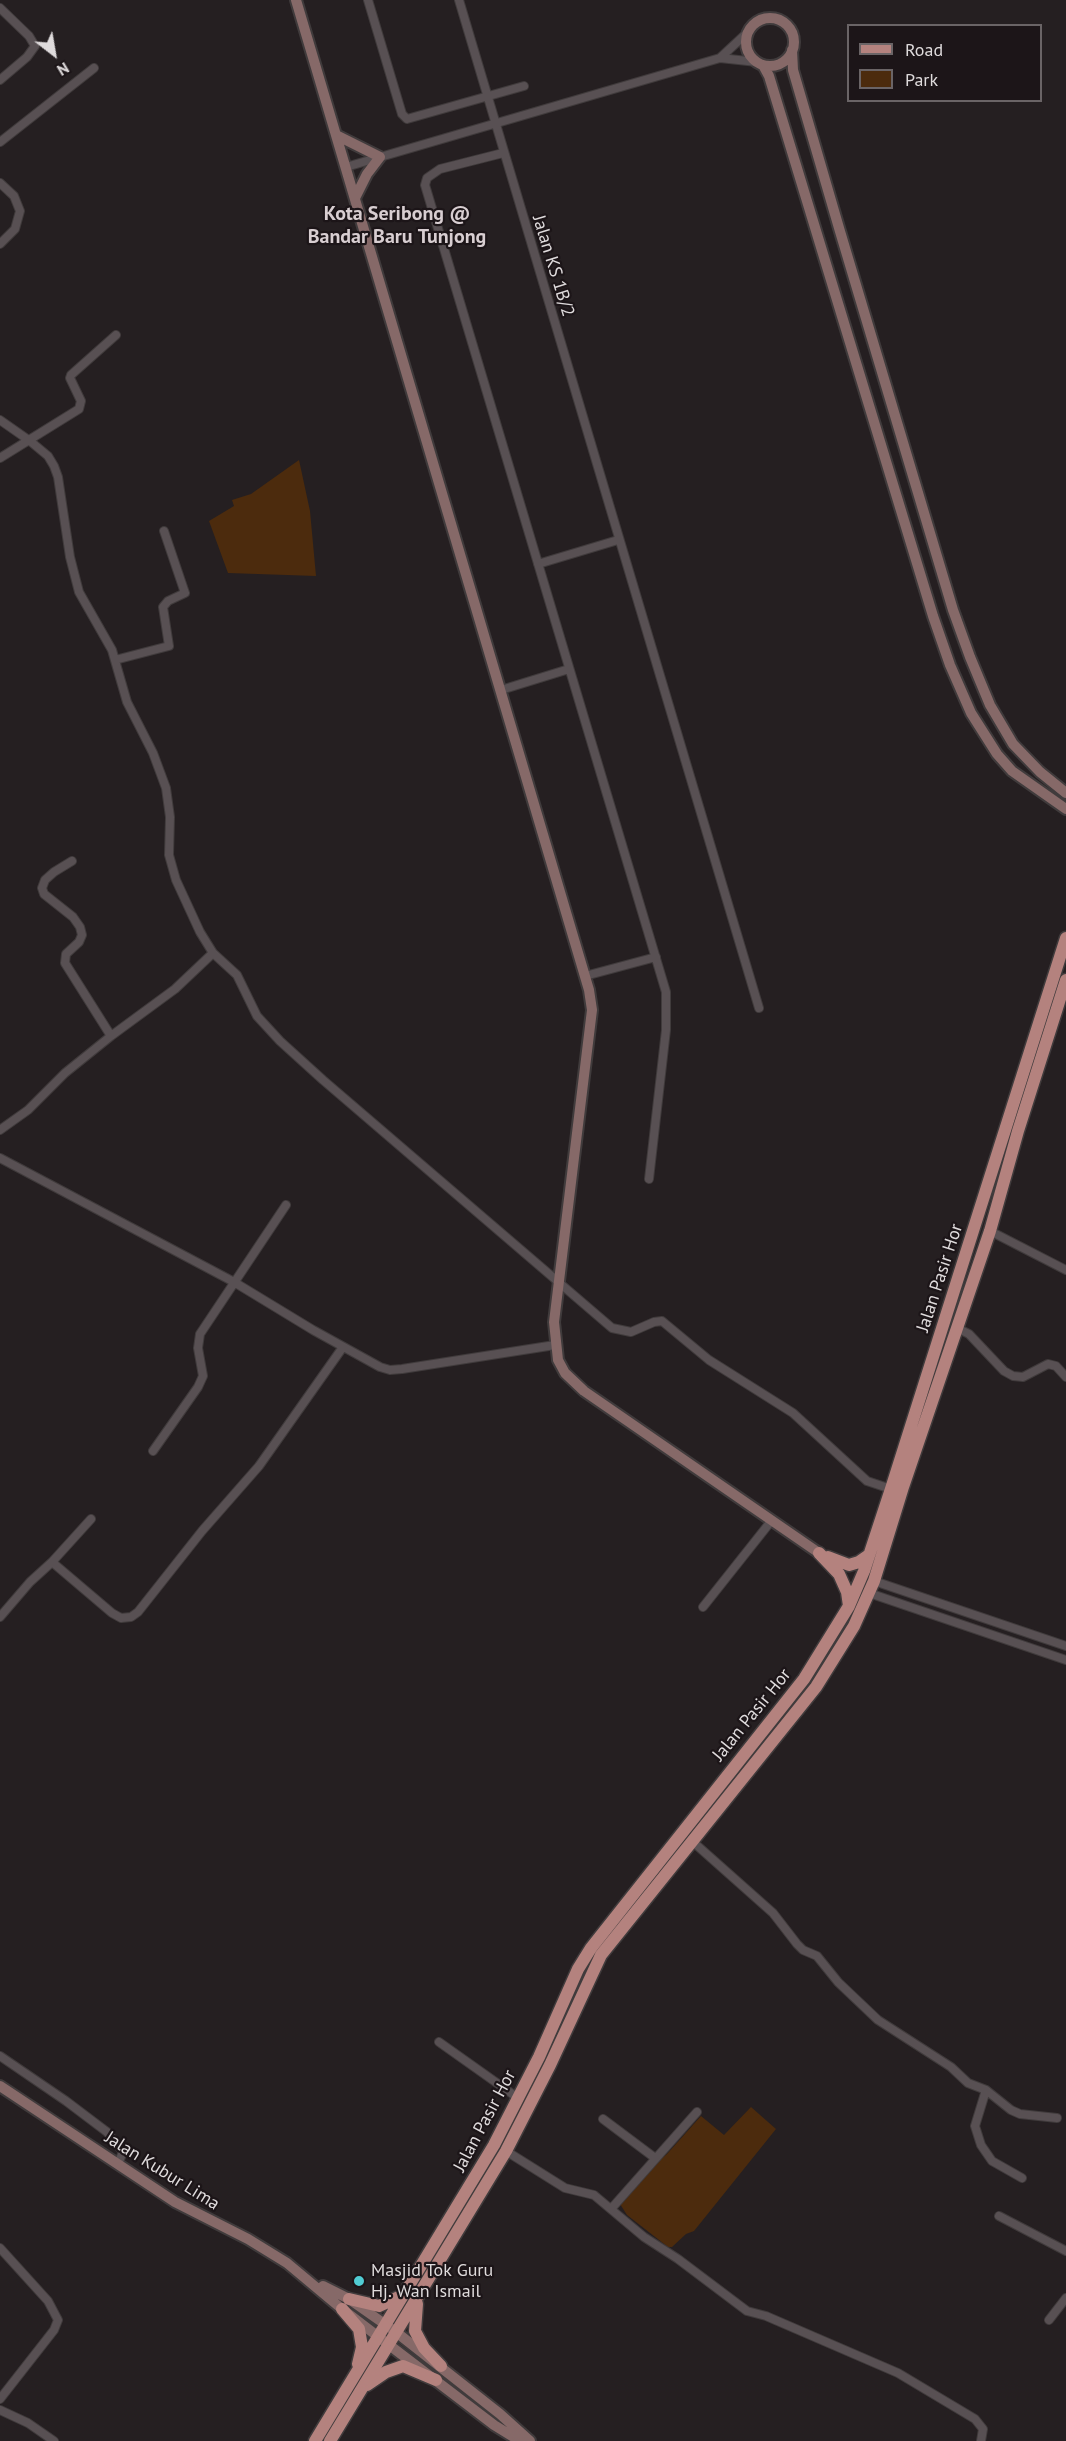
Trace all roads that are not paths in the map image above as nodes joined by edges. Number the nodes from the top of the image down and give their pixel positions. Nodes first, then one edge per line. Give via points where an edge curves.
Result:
1 (296, 0) edge
2 (368, 0) edge
3 (459, 0) edge
4 (0, 8) edge
5 (748, 32) junction
6 (792, 50) junction
7 (720, 58) junction
8 (760, 63) junction
9 (94, 68) dead end
10 (0, 80) edge
11 (524, 86) dead end
12 (487, 97) junction
13 (495, 124) junction
14 (336, 135) junction
15 (0, 142) edge
16 (503, 153) junction
17 (380, 157) junction
18 (346, 167) junction
19 (0, 183) edge
20 (355, 198) junction
21 (0, 244) edge
22 (116, 335) dead end
23 (0, 420) edge
24 (30, 441) junction
25 (0, 458) edge
26 (908, 460) junction
27 (888, 465) junction
28 (164, 531) dead end
29 (618, 540) junction
30 (538, 564) junction
31 (115, 660) junction
32 (569, 669) junction
33 (501, 690) junction
34 (1066, 793) edge
35 (1066, 809) edge
36 (72, 861) dead end
37 (1066, 938) edge
38 (213, 953) junction
39 (656, 957) junction
40 (585, 976) junction
41 (1066, 980) edge
42 (759, 1008) dead end
43 (111, 1036) junction
44 (0, 1130) edge
45 (0, 1158) edge
46 (649, 1179) dead end
47 (286, 1204) dead end
48 (990, 1231) junction
49 (1066, 1270) edge
50 (559, 1280) junction
51 (234, 1282) junction
52 (957, 1328) junction
53 (555, 1345) junction
54 (342, 1347) junction
55 (1066, 1377) edge
56 (153, 1451) dead end
57 (891, 1489) junction
58 (91, 1519) dead end
59 (772, 1520) junction
60 (819, 1552) junction
61 (869, 1555) junction
62 (52, 1562) junction
63 (874, 1581) junction
64 (869, 1593) junction
65 (849, 1606) junction
66 (703, 1607) dead end
67 (0, 1617) edge
68 (1066, 1646) edge
69 (1066, 1660) edge
70 (692, 1841) junction
71 (439, 2042) dead end
72 (0, 2056) edge
73 (0, 2085) edge
74 (986, 2090) junction
75 (518, 2098) junction
76 (697, 2112) dead end
77 (1056, 2118) dead end
78 (603, 2119) dead end
79 (506, 2151) junction
80 (655, 2158) junction
81 (118, 2164) junction
82 (1022, 2178) dead end
83 (611, 2209) junction
84 (999, 2216) dead end
85 (0, 2248) edge
86 (1066, 2251) edge
87 (405, 2293) junction
88 (419, 2297) junction
89 (1066, 2298) edge
90 (346, 2304) junction
91 (1049, 2320) dead end
92 (388, 2334) junction
93 (441, 2366) junction
94 (355, 2374) junction
95 (436, 2380) junction
96 (361, 2390) junction
97 (0, 2399) edge
98 (0, 2410) edge
99 (54, 2441) edge
100 (315, 2441) edge
101 (330, 2441) edge
102 (520, 2441) edge
103 (530, 2441) edge
104 (981, 2441) edge

1 - 14 street
2 - 12 street via 402,114 407,119
3 - 12 street, Jalan KS 1B/2
4 - 10 street via 35,46
5 - 6 street via 762,19 777,19 789,27 794,42
5 - 7 street
5 - 8 street via 746,45
6 - 8 street via 777,65
6 - 26 street via 793,70
7 - 8 street
7 - 13 street
8 - 27 street via 769,76
9 - 15 street
11 - 12 street
12 - 13 street, Jalan KS 1B/2
13 - 16 street, Jalan KS 1B/2
13 - 17 street
14 - 17 street
14 - 18 street
16 - 29 street, Jalan KS 1B/2
16 - 30 street via 440,169 427,178 425,185
17 - 18 street
17 - 20 street
18 - 20 street
19 - 21 street via 14,196 20,211 15,228
20 - 33 street
22 - 24 street via 71,375 81,401 79,409
23 - 24 street
24 - 25 street
24 - 31 street via 54,466 79,592
26 - 27 street
26 - 34 street via 953,610 990,705 1013,744
27 - 35 street via 933,616 971,713 1012,771
28 - 31 street via 185,593 163,607 169,646
29 - 30 street
29 - 42 street, Jalan KS 1B/2
30 - 32 street
31 - 38 street via 127,702 166,788 169,855 176,880
32 - 33 street
32 - 39 street
33 - 40 street
36 - 43 street via 45,880 42,888 80,927 82,935 66,954 65,963
37 - 57 main road, Jalan Pasir Hor
38 - 43 street via 175,989
38 - 50 street via 237,975 250,1005 280,1041
39 - 40 street
39 - 46 street via 666,992 666,1030
40 - 50 street via 592,1010
41 - 48 main road, Jalan Pasir Hor
43 - 44 street
45 - 51 street
47 - 51 street
48 - 49 street
48 - 52 main road, Jalan Pasir Hor
50 - 53 street
50 - 57 street via 612,1328 631,1332 662,1321 709,1360 794,1413 861,1476
51 - 54 street
51 - 56 street via 200,1334 203,1376 198,1387
52 - 55 street via 969,1334 1013,1376 1023,1377 1048,1364 1056,1366
52 - 63 main road, Jalan Pasir Hor
53 - 54 street via 390,1370
53 - 59 street via 565,1373 584,1391
54 - 62 street via 259,1466 138,1612 121,1618 112,1613
57 - 61 main road, Jalan Pasir Hor
58 - 62 street
59 - 60 street
59 - 66 street
60 - 61 main road via 849,1565
60 - 65 main road via 839,1574
61 - 65 main road, Jalan Pasir Hor
62 - 67 street
63 - 64 main road, Jalan Pasir Hor
63 - 68 street
64 - 69 street
64 - 70 main road, Jalan Pasir Hor via 843,1646 816,1688
65 - 75 main road, Jalan Pasir Hor via 804,1679 591,1948 570,1984
70 - 74 street via 773,1913 796,1944 817,1956 878,2020 951,2067 968,2084
70 - 79 main road, Jalan Pasir Hor via 601,1955
71 - 75 street
72 - 81 street via 106,2132 123,2152
73 - 81 street, Jalan Kubur Lima
74 - 77 street via 1020,2114
74 - 82 street via 975,2126 981,2145 992,2161
75 - 87 main road, Jalan Pasir Hor via 491,2151
76 - 80 street
78 - 80 street
79 - 83 street via 547,2179 594,2195
79 - 88 main road, Jalan Pasir Hor
80 - 83 street
81 - 90 street, Jalan Kubur Lima via 175,2202 248,2239
83 - 104 street via 747,2311 898,2373 975,2419 983,2429
84 - 86 street
85 - 97 street via 48,2301 58,2320
87 - 90 main road via 379,2306
87 - 92 main road, Jalan Pasir Hor
88 - 92 main road, Jalan Pasir Hor
88 - 93 main road via 415,2331
89 - 91 street
90 - 92 street, Jalan Kubur Lima
90 - 94 main road via 361,2338
92 - 93 street
92 - 94 main road, Jalan Pasir Hor
92 - 95 street
92 - 96 main road, Jalan Pasir Hor
93 - 103 street
94 - 100 main road, Jalan Pasir Hor
95 - 96 main road via 403,2366 386,2372
95 - 102 street
96 - 101 main road, Jalan Pasir Hor
98 - 99 street

